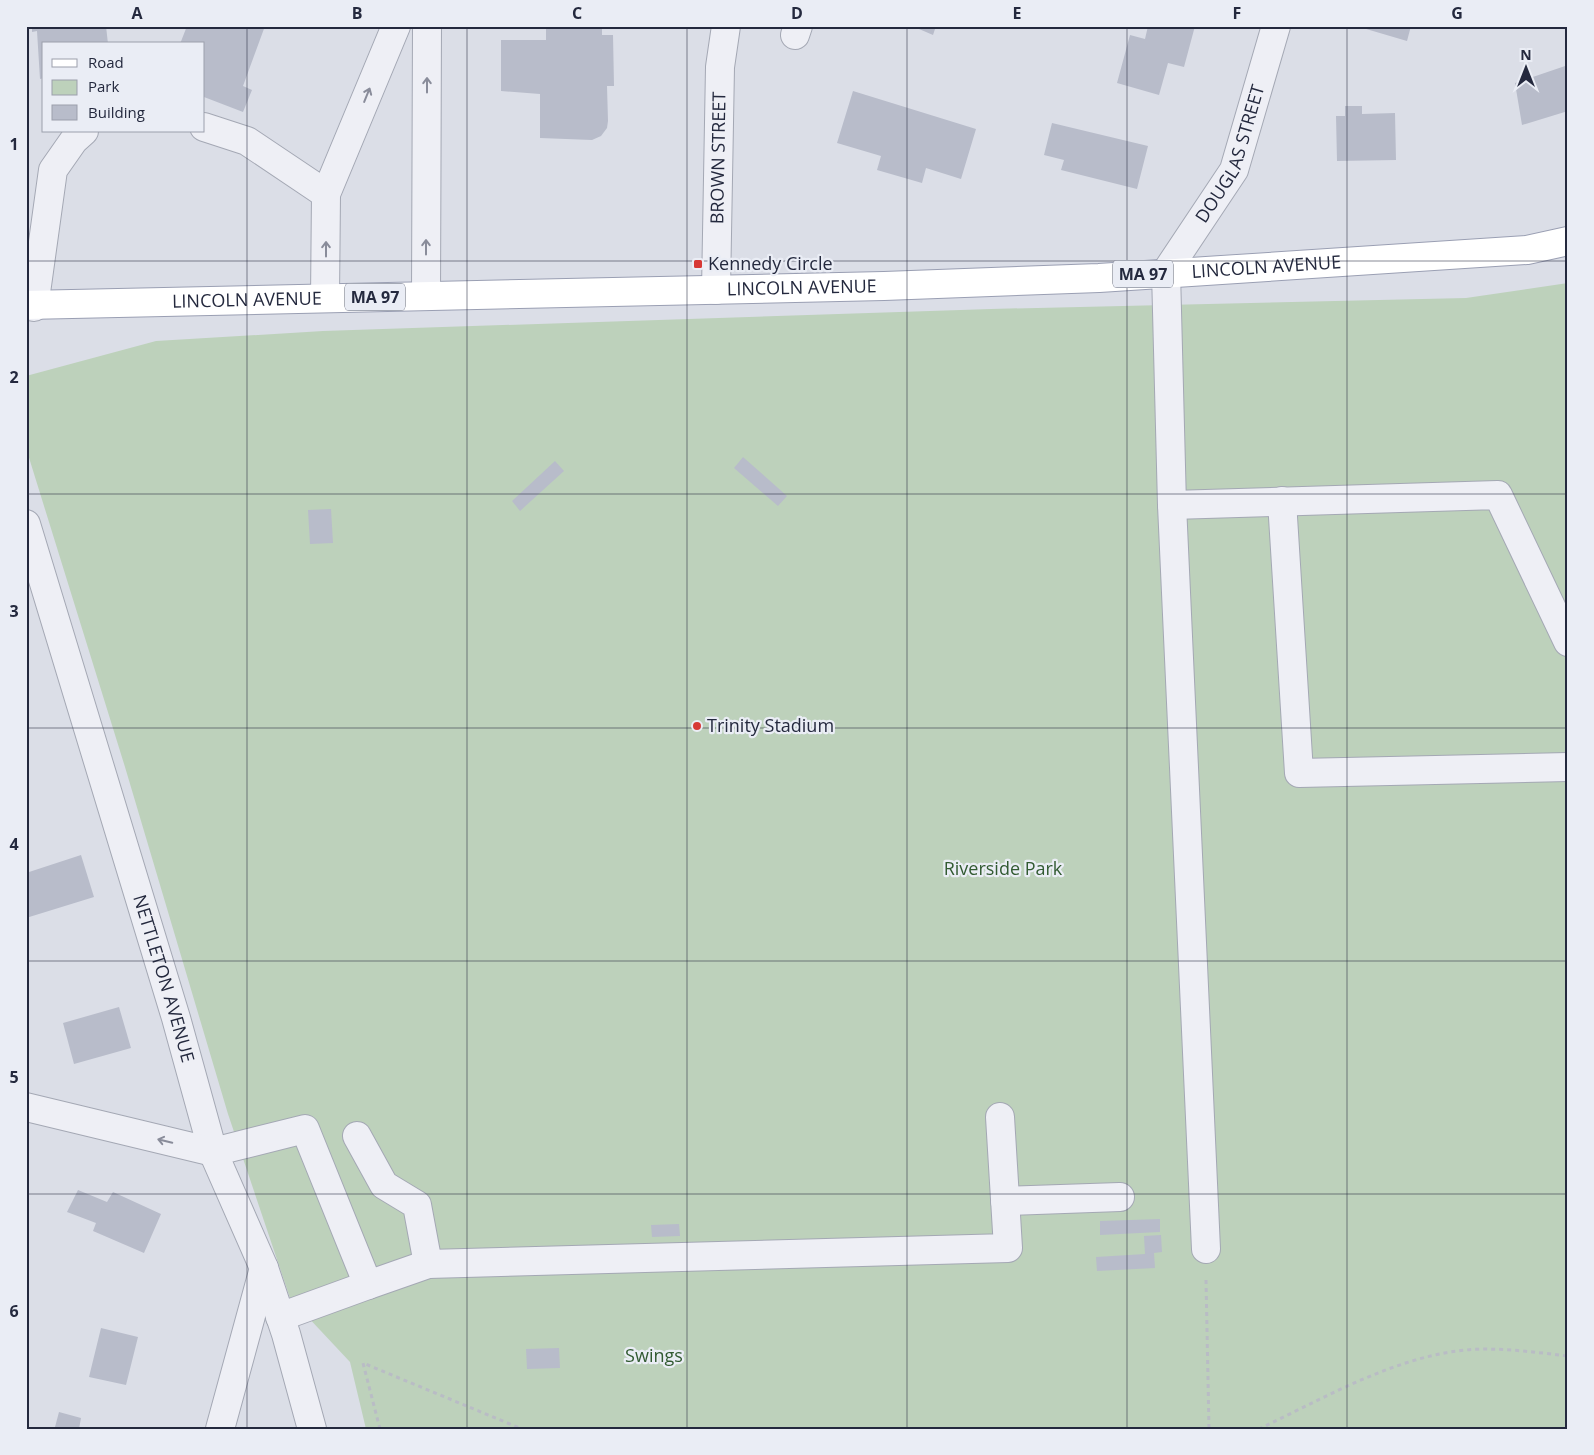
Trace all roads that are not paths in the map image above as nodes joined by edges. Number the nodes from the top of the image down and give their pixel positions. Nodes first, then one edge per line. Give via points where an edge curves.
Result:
1 (396, 26) edge
2 (427, 26) edge
3 (726, 26) edge
4 (1276, 26) edge
5 (205, 127) edge
6 (83, 132) edge
7 (326, 194) junction
8 (1568, 241) edge
9 (1166, 272) junction
10 (716, 290) junction
11 (426, 296) junction
12 (325, 298) junction
13 (29, 307) edge
14 (1282, 501) junction
15 (1172, 505) junction
16 (26, 524) edge
17 (1568, 642) edge
18 (1568, 767) edge
19 (26, 1107) edge
20 (1000, 1117) dead end
21 (357, 1136) dead end
22 (213, 1152) junction
23 (1120, 1197) dead end
24 (1005, 1202) junction
25 (1206, 1249) road end
26 (428, 1264) junction
27 (264, 1268) junction
28 (368, 1285) junction
29 (280, 1316) junction
30 (220, 1429) edge
31 (312, 1429) edge

7 -> 1 street
11 -> 2 street
3 - 10 street, BROWN STREET via 720,67
4 - 9 street, DOUGLAS STREET via 1234,170
5 - 7 street via 248,142
6 - 13 street via 53,170
12 -> 7 street
8 - 9 main road, LINCOLN AVENUE / MA 97 via 1527,250
9 - 10 main road, LINCOLN AVENUE / MA 97 via 1099,278
9 - 15 street
10 - 11 main road, LINCOLN AVENUE / MA 97
11 - 12 main road, LINCOLN AVENUE / MA 97
12 - 13 main road, LINCOLN AVENUE / MA 97
14 - 15 street
14 - 17 street via 1498,495
14 - 18 street via 1299,773
15 - 25 street
16 - 22 street, NETTLETON AVENUE via 176,1018
22 -> 19 street
20 - 24 street
21 - 26 street via 384,1185 417,1205
22 - 27 street, NETTLETON AVENUE
22 - 28 street via 306,1129
23 - 24 street
24 - 26 street via 1008,1248
26 - 28 street
27 - 29 street, NETTLETON AVENUE
27 - 30 street
28 - 29 street
29 - 31 street, NETTLETON AVENUE

